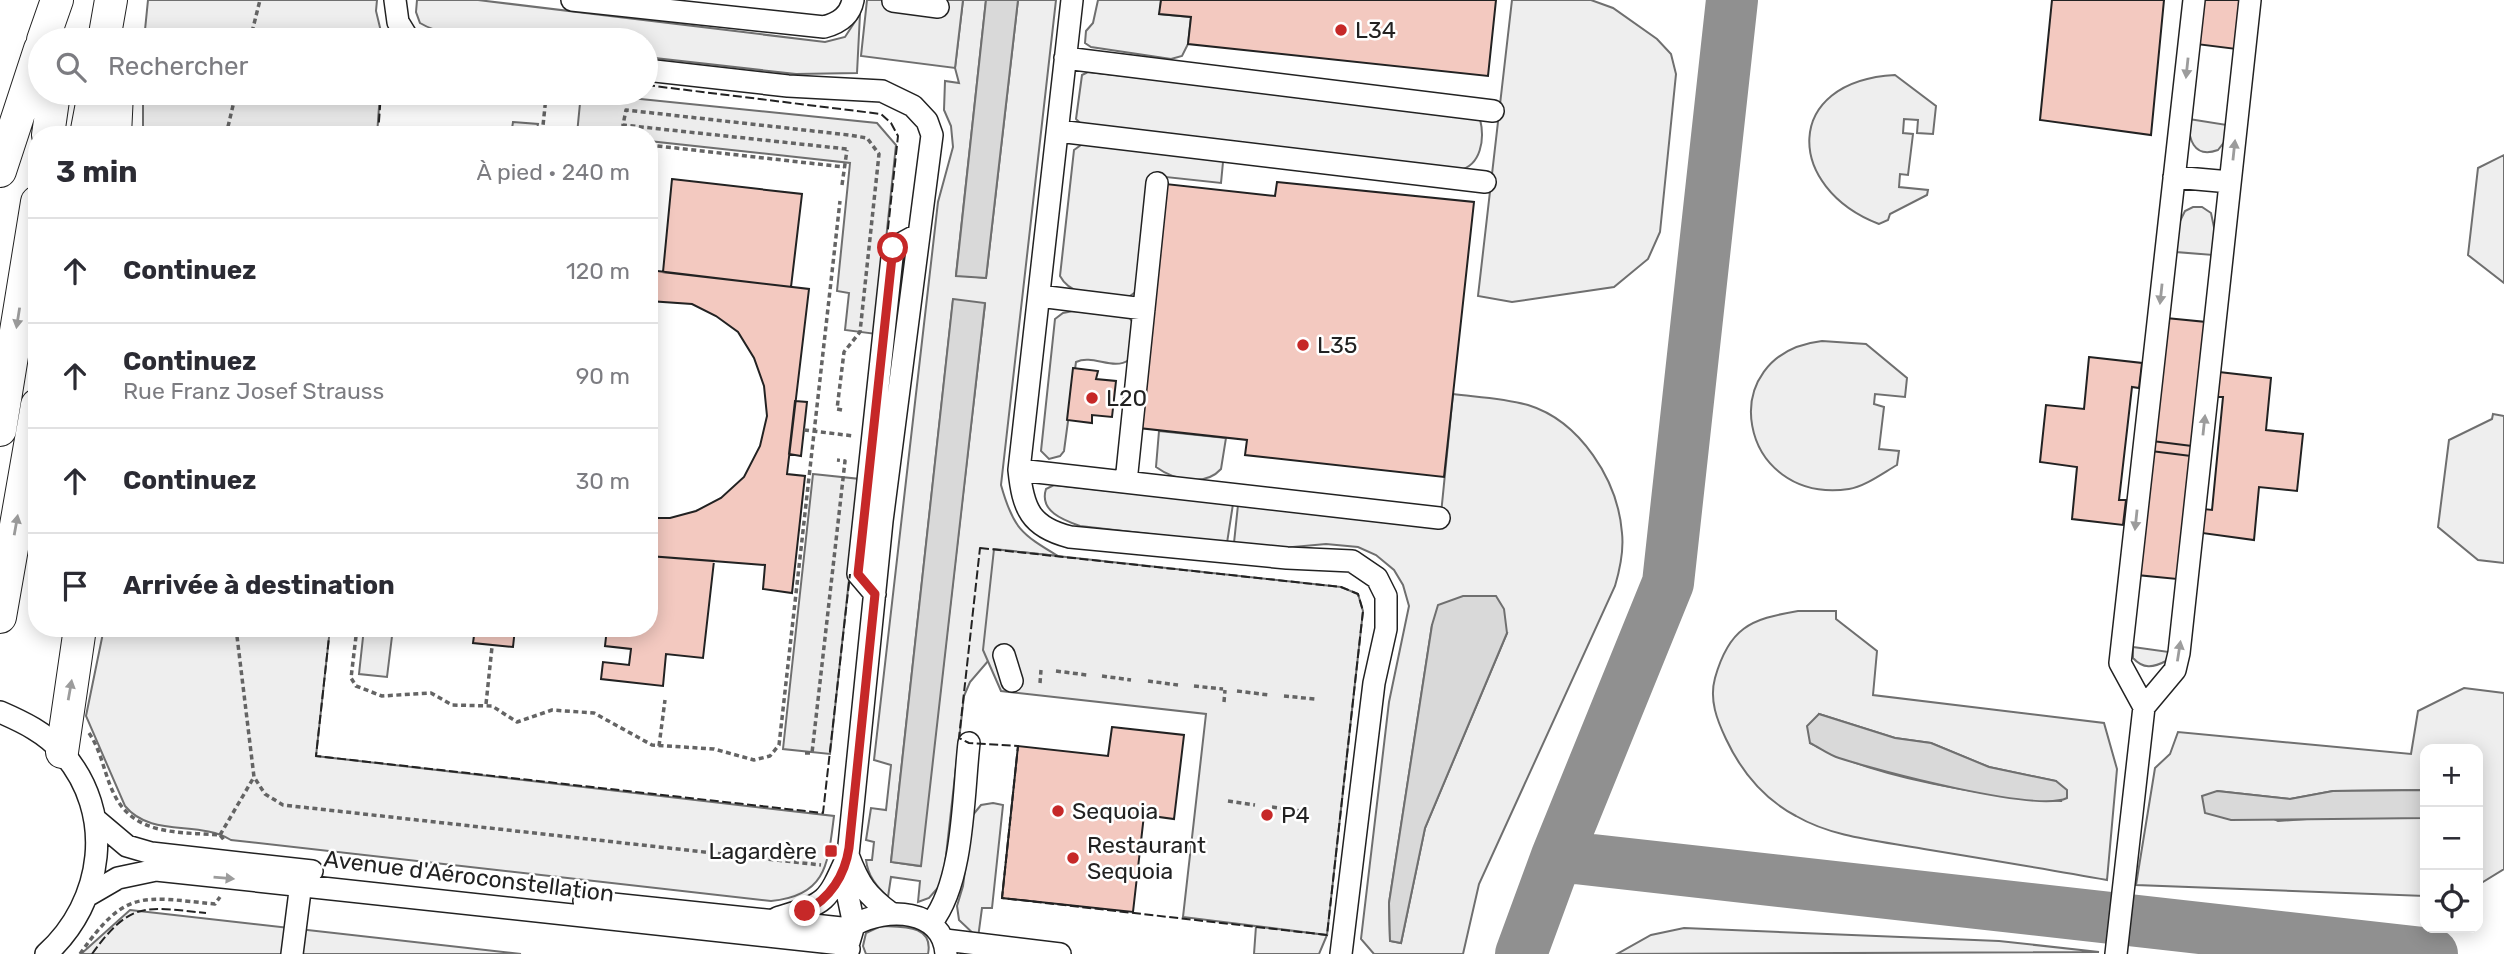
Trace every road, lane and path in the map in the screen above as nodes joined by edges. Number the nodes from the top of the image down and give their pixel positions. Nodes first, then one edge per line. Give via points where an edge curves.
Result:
1 (57, 0) edge
2 (69, 0) edge
3 (111, 0) edge
4 (122, 0) edge
5 (260, 0) edge
6 (395, 0) edge
7 (572, 0) edge
8 (853, 0) edge
9 (1072, 0) edge
10 (2194, 0) edge
11 (2250, 0) edge
12 (892, 1) edge
13 (683, 6) edge
14 (938, 7) dead end
15 (47, 28) edge
16 (65, 28) edge
17 (106, 28) edge
18 (120, 28) edge
19 (253, 28) edge
20 (401, 28) edge
21 (1065, 58) junction
22 (658, 71) edge
23 (28, 86) edge
24 (52, 105) edge
25 (92, 105) edge
26 (116, 105) edge
27 (233, 105) edge
28 (546, 105) edge
29 (1493, 111) dead end
30 (49, 126) edge
31 (88, 126) edge
32 (115, 126) edge
33 (228, 126) edge
34 (543, 126) edge
35 (632, 126) edge
36 (658, 129) edge
37 (1058, 131) junction
38 (658, 146) edge
39 (844, 167) junction
40 (0, 171) edge
41 (2174, 177) junction
42 (1485, 182) dead end
43 (2230, 182) junction
44 (1157, 183) dead end
45 (842, 185) dead end
46 (840, 201) dead end
47 (917, 235) junction
48 (28, 257) edge
49 (1039, 296) junction
50 (1144, 309) junction
51 (842, 410) dead end
52 (0, 430) edge
53 (804, 430) dead end
54 (814, 431) junction
55 (873, 438) junction
56 (28, 457) edge
57 (837, 460) dead end
58 (1019, 470) junction
59 (1126, 482) junction
60 (1439, 518) dead end
61 (875, 594) junction
62 (0, 617) edge
63 (79, 637) edge
64 (237, 637) edge
65 (356, 637) edge
66 (492, 647) dead end
67 (1004, 656) dead end
68 (1041, 670) dead end
69 (1056, 671) dead end
70 (1087, 675) dead end
71 (1102, 676) dead end
72 (1131, 680) dead end
73 (1012, 681) dead end
74 (1148, 681) dead end
75 (1040, 683) dead end
76 (1178, 685) dead end
77 (1194, 686) dead end
78 (1237, 691) dead end
79 (1269, 695) dead end
80 (1284, 696) dead end
81 (665, 699) dead end
82 (1315, 699) dead end
83 (1224, 702) dead end
84 (486, 704) junction
85 (2144, 707) junction
86 (0, 712) edge
87 (85, 728) dead end
88 (969, 743) dead end
89 (659, 747) junction
90 (62, 752) junction
91 (805, 753) dead end
92 (254, 778) junction
93 (1228, 801) dead end
94 (1255, 805) dead end
95 (1272, 807) dead end
96 (1302, 811) dead end
97 (95, 819) junction
98 (220, 835) junction
99 (225, 842) dead end
100 (839, 863) junction
101 (301, 883) junction
102 (86, 896) junction
103 (220, 897) dead end
104 (892, 914) junction
105 (767, 921) junction
106 (932, 922) junction
107 (852, 939) edge
108 (945, 947) edge
109 (1002, 950) edge
110 (46, 954) edge
111 (80, 954) edge
112 (292, 954) edge
113 (1060, 954) edge
114 (1341, 954) edge
115 (2116, 954) edge

1 - 15 highway
2 - 16 highway
3 - 17 highway
4 - 18 highway
5 - 19 path
6 - 20 street
7 - 13 street
8 - 13 street via 846,16 824,27
9 - 21 street
10 -> 41 street
43 -> 11 street
12 - 14 street
21 - 29 street
21 - 37 street
22 - 47 street via 881,91 906,102 927,121 932,135
23 - 40 highway
24 - 30 highway
25 - 31 highway
26 - 32 highway
27 - 33 path
28 - 34 path
35 - 51 path via 623,125 626,110 867,138 879,154 860,332 844,352 837,409
36 - 39 path via 847,149
37 - 42 street
37 - 49 street
38 - 39 path
39 - 45 path
41 - 43 street
41 -> 85 street via 2120,663
85 -> 43 street via 2175,670 2179,653
44 - 50 street
46 - 54 path
47 - 55 street via 893,248
47 - 61 street
48 -> 52 highway
49 - 50 street
49 - 58 street
50 - 59 street
53 - 54 path
54 - 55 path
54 - 89 path via 779,745 770,756 754,760 714,749
55 - 61 street via 858,574
62 -> 56 highway
57 - 91 path via 845,461 812,753
58 - 59 street
58 - 114 street via 1022,497 1047,531 1352,561 1377,578 1387,596 1386,629 1374,683
59 - 60 street
61 - 100 street
90 -> 63 highway
64 - 92 path
65 - 84 path via 351,678 356,686 382,696 431,693 452,705
66 - 84 path
67 - 73 street
68 - 75 path
69 - 70 path
71 - 72 path
74 - 76 path
77 - 83 path via 1224,690
78 - 79 path
80 - 82 path
81 - 89 path
84 - 89 path via 517,722 552,710 594,713
85 - 115 street
86 - 90 street via 29,724
87 - 98 path via 106,765 113,793 130,818 155,830
88 - 106 street via 953,881
90 - 97 street via 82,781
92 - 98 path
92 - 100 path via 265,794 283,806
93 - 94 path
95 - 96 path
97 - 102 street via 98,851 94,880
97 - 105 street, Avenue d'Aéroconstellation via 127,846 151,853
98 - 99 path
100 - 104 street
100 - 105 street via 830,893 820,904
100 - 107 street
102 -> 101 street, Avenue d'Aéroconstellation via 118,878 156,870
101 - 107 street, Avenue d'Aéroconstellation via 841,944
101 - 112 street
102 - 110 street via 62,939
103 - 111 path via 215,904 141,898 105,922
104 - 106 street
104 - 107 street via 877,915
105 - 107 street, Avenue d'Aéroconstellation
106 - 108 street
108 - 109 street
109 - 113 street

